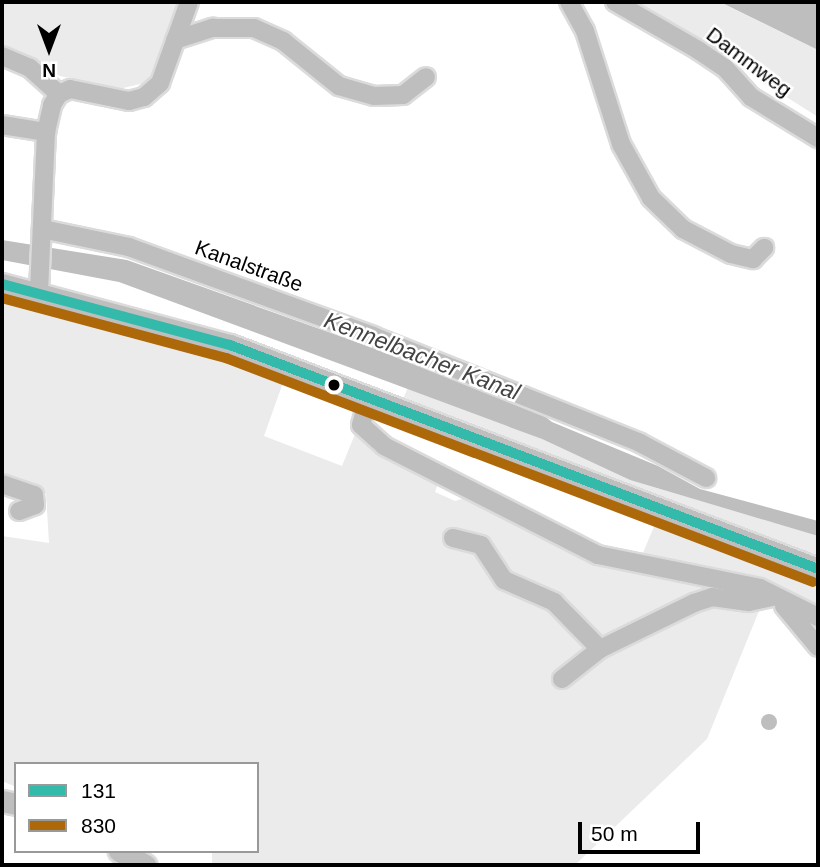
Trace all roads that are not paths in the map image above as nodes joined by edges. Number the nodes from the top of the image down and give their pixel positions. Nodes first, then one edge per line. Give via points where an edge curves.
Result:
1 (189, 2) edge
2 (569, 2) edge
3 (615, 2) edge
4 (175, 40) junction
5 (2, 56) edge
6 (426, 77) dead end
7 (59, 94) junction
8 (2, 125) edge
9 (46, 132) junction
10 (818, 138) edge
11 (42, 233) junction
12 (764, 248) dead end
13 (39, 283) junction
14 (2, 284) edge
15 (368, 399) junction
16 (705, 478) dead end
17 (2, 484) edge
18 (19, 511) dead end
19 (453, 538) dead end
20 (818, 569) edge
21 (773, 597) junction
22 (818, 617) edge
23 (818, 647) edge
24 (600, 649) junction
25 (562, 679) dead end
26 (123, 853) edge
27 (145, 865) edge

1 - 4 street
2 - 12 street via 586,31 621,144 651,198 683,229 731,254 753,259
3 - 10 street, Dammweg via 707,57 751,97
4 - 6 street via 213,28 254,28 283,41 339,86 374,96 403,95
4 - 7 street via 160,83 144,97 129,101 86,89
5 - 7 street via 30,68
7 - 9 street
8 - 9 street
9 - 11 street
11 - 13 street
11 - 16 street, Kanalstraße via 129,247 347,326 640,443
13 - 14 main road
13 - 15 main road via 230,345
15 - 20 main road
15 - 21 street via 361,425 384,446 598,555 760,588
17 - 18 street via 34,495 35,505
19 - 24 street via 481,545 504,580 554,602
21 - 22 street
21 - 23 street
21 - 24 street via 750,602 712,597
24 - 25 street
26 - 27 main road

